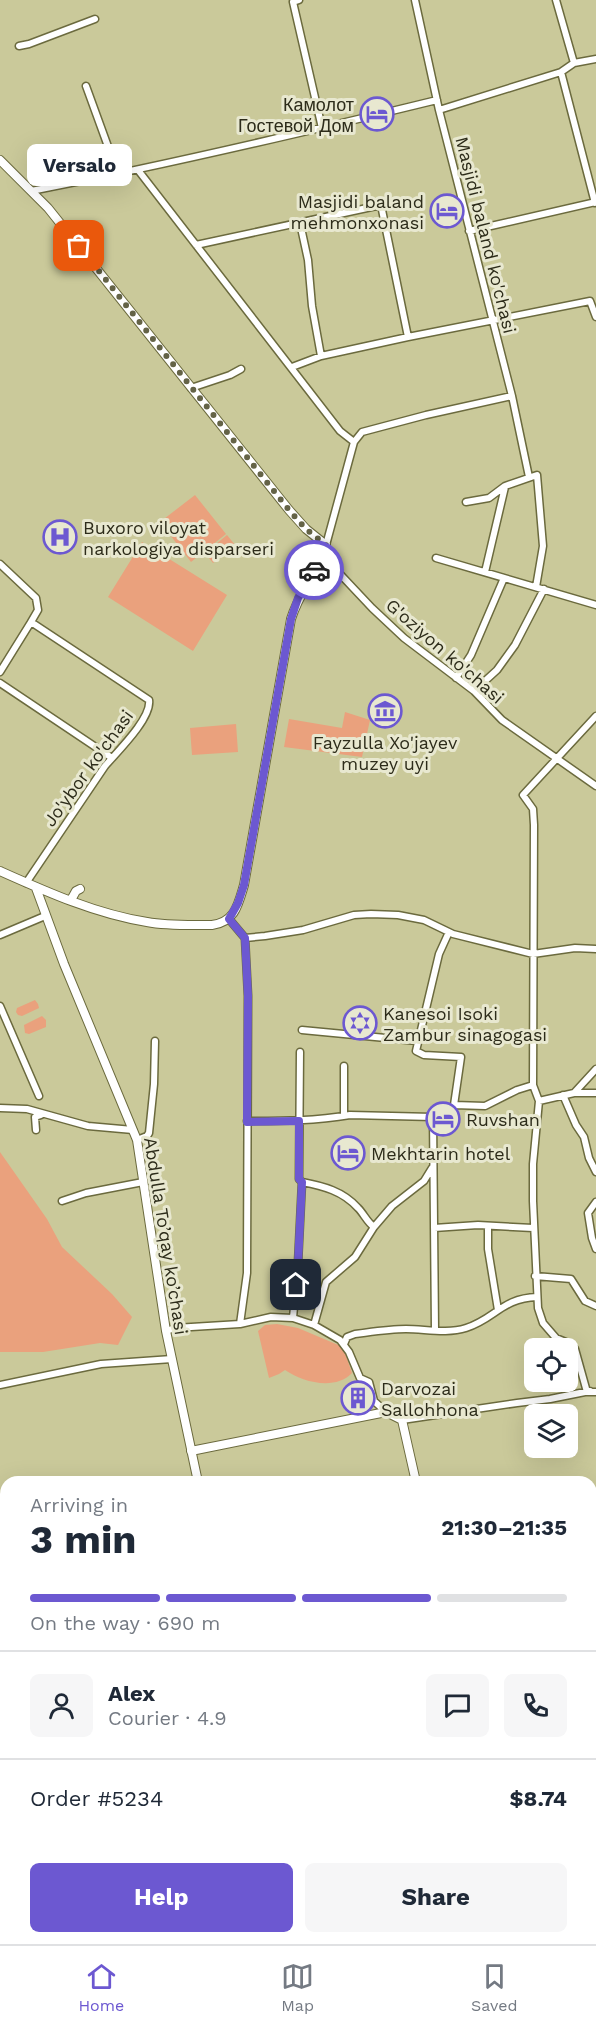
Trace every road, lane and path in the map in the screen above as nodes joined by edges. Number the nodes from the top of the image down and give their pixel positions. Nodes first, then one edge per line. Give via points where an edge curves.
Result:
1 (299, 0) edge
2 (415, 0) edge
3 (556, 0) edge
4 (95, 19) dead end
5 (19, 46) dead end
6 (596, 59) edge
7 (574, 63) junction
8 (561, 72) junction
9 (86, 86) dead end
10 (437, 100) junction
11 (439, 110) junction
12 (322, 128) junction
13 (0, 160) edge
14 (138, 170) junction
15 (118, 174) junction
16 (31, 191) junction
17 (595, 203) edge
18 (300, 223) junction
19 (469, 231) junction
20 (196, 245) junction
21 (596, 316) edge
22 (492, 321) junction
23 (408, 337) junction
24 (321, 356) junction
25 (292, 367) junction
26 (241, 369) dead end
27 (191, 388) junction
28 (512, 396) junction
29 (354, 442) junction
30 (529, 477) junction
31 (505, 486) junction
32 (466, 502) dead end
33 (326, 545) junction
34 (323, 556) junction
35 (436, 558) dead end
36 (0, 564) edge
37 (485, 572) junction
38 (504, 578) junction
39 (540, 588) junction
40 (596, 605) edge
41 (31, 622) junction
42 (0, 672) edge
43 (456, 678) junction
44 (0, 683) edge
45 (474, 691) junction
46 (596, 716) edge
47 (112, 758) junction
48 (557, 759) junction
49 (596, 786) edge
50 (0, 871) edge
51 (26, 883) junction
52 (36, 888) junction
53 (80, 889) dead end
54 (71, 900) junction
55 (45, 916) junction
56 (229, 919) junction
57 (448, 932) junction
58 (0, 935) edge
59 (245, 938) junction
60 (596, 949) edge
61 (533, 954) junction
62 (0, 1006) edge
63 (302, 1030) dead end
64 (155, 1041) dead end
65 (417, 1041) junction
66 (300, 1052) dead end
67 (344, 1066) dead end
68 (596, 1069) edge
69 (534, 1085) junction
70 (574, 1093) junction
71 (596, 1093) edge
72 (563, 1095) junction
73 (39, 1096) dead end
74 (539, 1101) junction
75 (454, 1105) junction
76 (0, 1108) edge
77 (42, 1114) junction
78 (344, 1116) junction
79 (433, 1117) junction
80 (299, 1121) junction
81 (247, 1122) junction
82 (36, 1130) dead end
83 (133, 1130) junction
84 (137, 1140) junction
85 (432, 1168) junction
86 (596, 1172) edge
87 (143, 1182) junction
88 (302, 1182) junction
89 (62, 1201) dead end
90 (596, 1202) edge
91 (488, 1226) junction
92 (374, 1227) junction
93 (434, 1228) junction
94 (533, 1228) junction
95 (596, 1249) edge
96 (535, 1276) junction
97 (537, 1297) junction
98 (596, 1306) edge
99 (498, 1310) junction
100 (293, 1318) junction
101 (240, 1324) junction
102 (314, 1325) junction
103 (435, 1329) junction
104 (166, 1331) junction
105 (344, 1344) junction
106 (172, 1359) junction
107 (0, 1385) edge
108 (596, 1391) edge
109 (587, 1392) junction
110 (386, 1412) junction
111 (402, 1420) junction
112 (191, 1451) junction
113 (197, 1476) edge
114 (415, 1476) edge

1 - 12 street via 293,2
2 - 10 street, Masjidi baland ko'chasi
3 - 7 street
4 - 5 street
6 - 7 street
7 - 8 street
8 - 11 street
8 - 17 street
9 - 15 street
10 - 11 street, Masjidi baland ko'chasi
10 - 12 street
11 - 19 street, Masjidi baland ko'chasi
12 - 14 street
13 - 16 street
14 - 15 street
14 - 20 street
15 - 16 street
16 - 27 street
17 - 19 street
18 - 20 street
18 - 23 street via 381,205
18 - 24 street
19 - 22 street, Masjidi baland ko'chasi
20 - 25 street
21 - 22 street via 590,301
22 - 23 street
22 - 28 street, Masjidi baland ko'chasi
23 - 24 street
24 - 25 street
25 - 29 street via 340,431
26 - 27 street
27 - 33 street via 289,510
28 - 29 street via 362,432
28 - 30 street, Masjidi baland ko'chasi
29 - 33 street
30 - 31 street
30 - 39 street, Masjidi baland ko'chasi via 537,475 543,546
31 - 32 street via 489,498
31 - 37 street
33 - 34 street
34 - 43 street, G'oziyon ko'chasi via 404,638
34 - 56 street via 298,598 291,619 244,885
35 - 37 street
36 - 41 street via 36,598 38,610
37 - 38 street
38 - 39 street
38 - 43 street via 471,654
39 - 40 street
39 - 45 street via 515,645 497,670
41 - 42 street
41 - 47 street, Jo'ybor ko'chasi via 149,700 143,719
43 - 45 street, G'oziyon ko'chasi
44 - 47 street
45 - 48 street, G'oziyon ko'chasi via 502,720
46 - 48 street
47 - 51 street, Jo'ybor ko'chasi
48 - 49 street, G'oziyon ko'chasi
48 - 61 street via 523,795 534,817
50 - 51 street
51 - 52 street
52 - 54 street
52 - 55 street, Abdulla To’qay ko’chasi
53 - 54 street
54 - 56 street via 149,923 212,924
55 - 58 street
55 - 83 street, Abdulla To’qay ko’chasi
56 - 59 street
57 - 59 street via 424,920 371,914
57 - 61 street
57 - 65 street
59 - 81 street
60 - 61 street
61 - 69 street
62 - 73 street
63 - 65 street
64 - 84 street via 150,1131
65 - 75 street via 419,1053 461,1057
66 - 80 street
67 - 78 street
68 - 70 street
69 - 74 street
69 - 75 street via 485,1106
70 - 71 street
70 - 72 street
72 - 74 street
72 - 86 street
74 - 94 street via 533,1164
75 - 79 street via 453,1112
76 - 77 street
77 - 82 street via 35,1117
77 - 83 street via 88,1126
78 - 79 street
78 - 80 street
79 - 85 street
80 - 81 street
80 - 88 street
81 - 101 street via 247,1273
83 - 84 street, Abdulla To’qay ko’chasi
84 - 87 street, Abdulla To’qay ko’chasi
85 - 92 street via 424,1181 392,1206
85 - 93 street
87 - 89 street
87 - 104 street, Abdulla To’qay ko’chasi
88 - 92 street via 337,1192 353,1202
88 - 100 street
90 - 95 street via 588,1213
91 - 93 street
91 - 94 street
91 - 99 street
92 - 102 street via 355,1257 326,1282
93 - 103 street
94 - 96 street
96 - 97 street
96 - 98 street via 571,1279 585,1301
97 - 99 street via 524,1297
97 - 109 street via 543,1323 556,1338 576,1349
99 - 103 street via 466,1328
100 - 101 street via 271,1317
100 - 102 street
101 - 104 street
102 - 105 street
103 - 105 street via 354,1334
104 - 106 street, Abdulla To’qay ko’chasi
105 - 110 street via 360,1378 369,1382 375,1401
106 - 107 street via 101,1364
106 - 112 street, Abdulla To’qay ko’chasi
108 - 109 street
109 - 111 street
110 - 111 street
110 - 112 street
111 - 114 street
112 - 113 street, Abdulla To’qay ko’chasi

